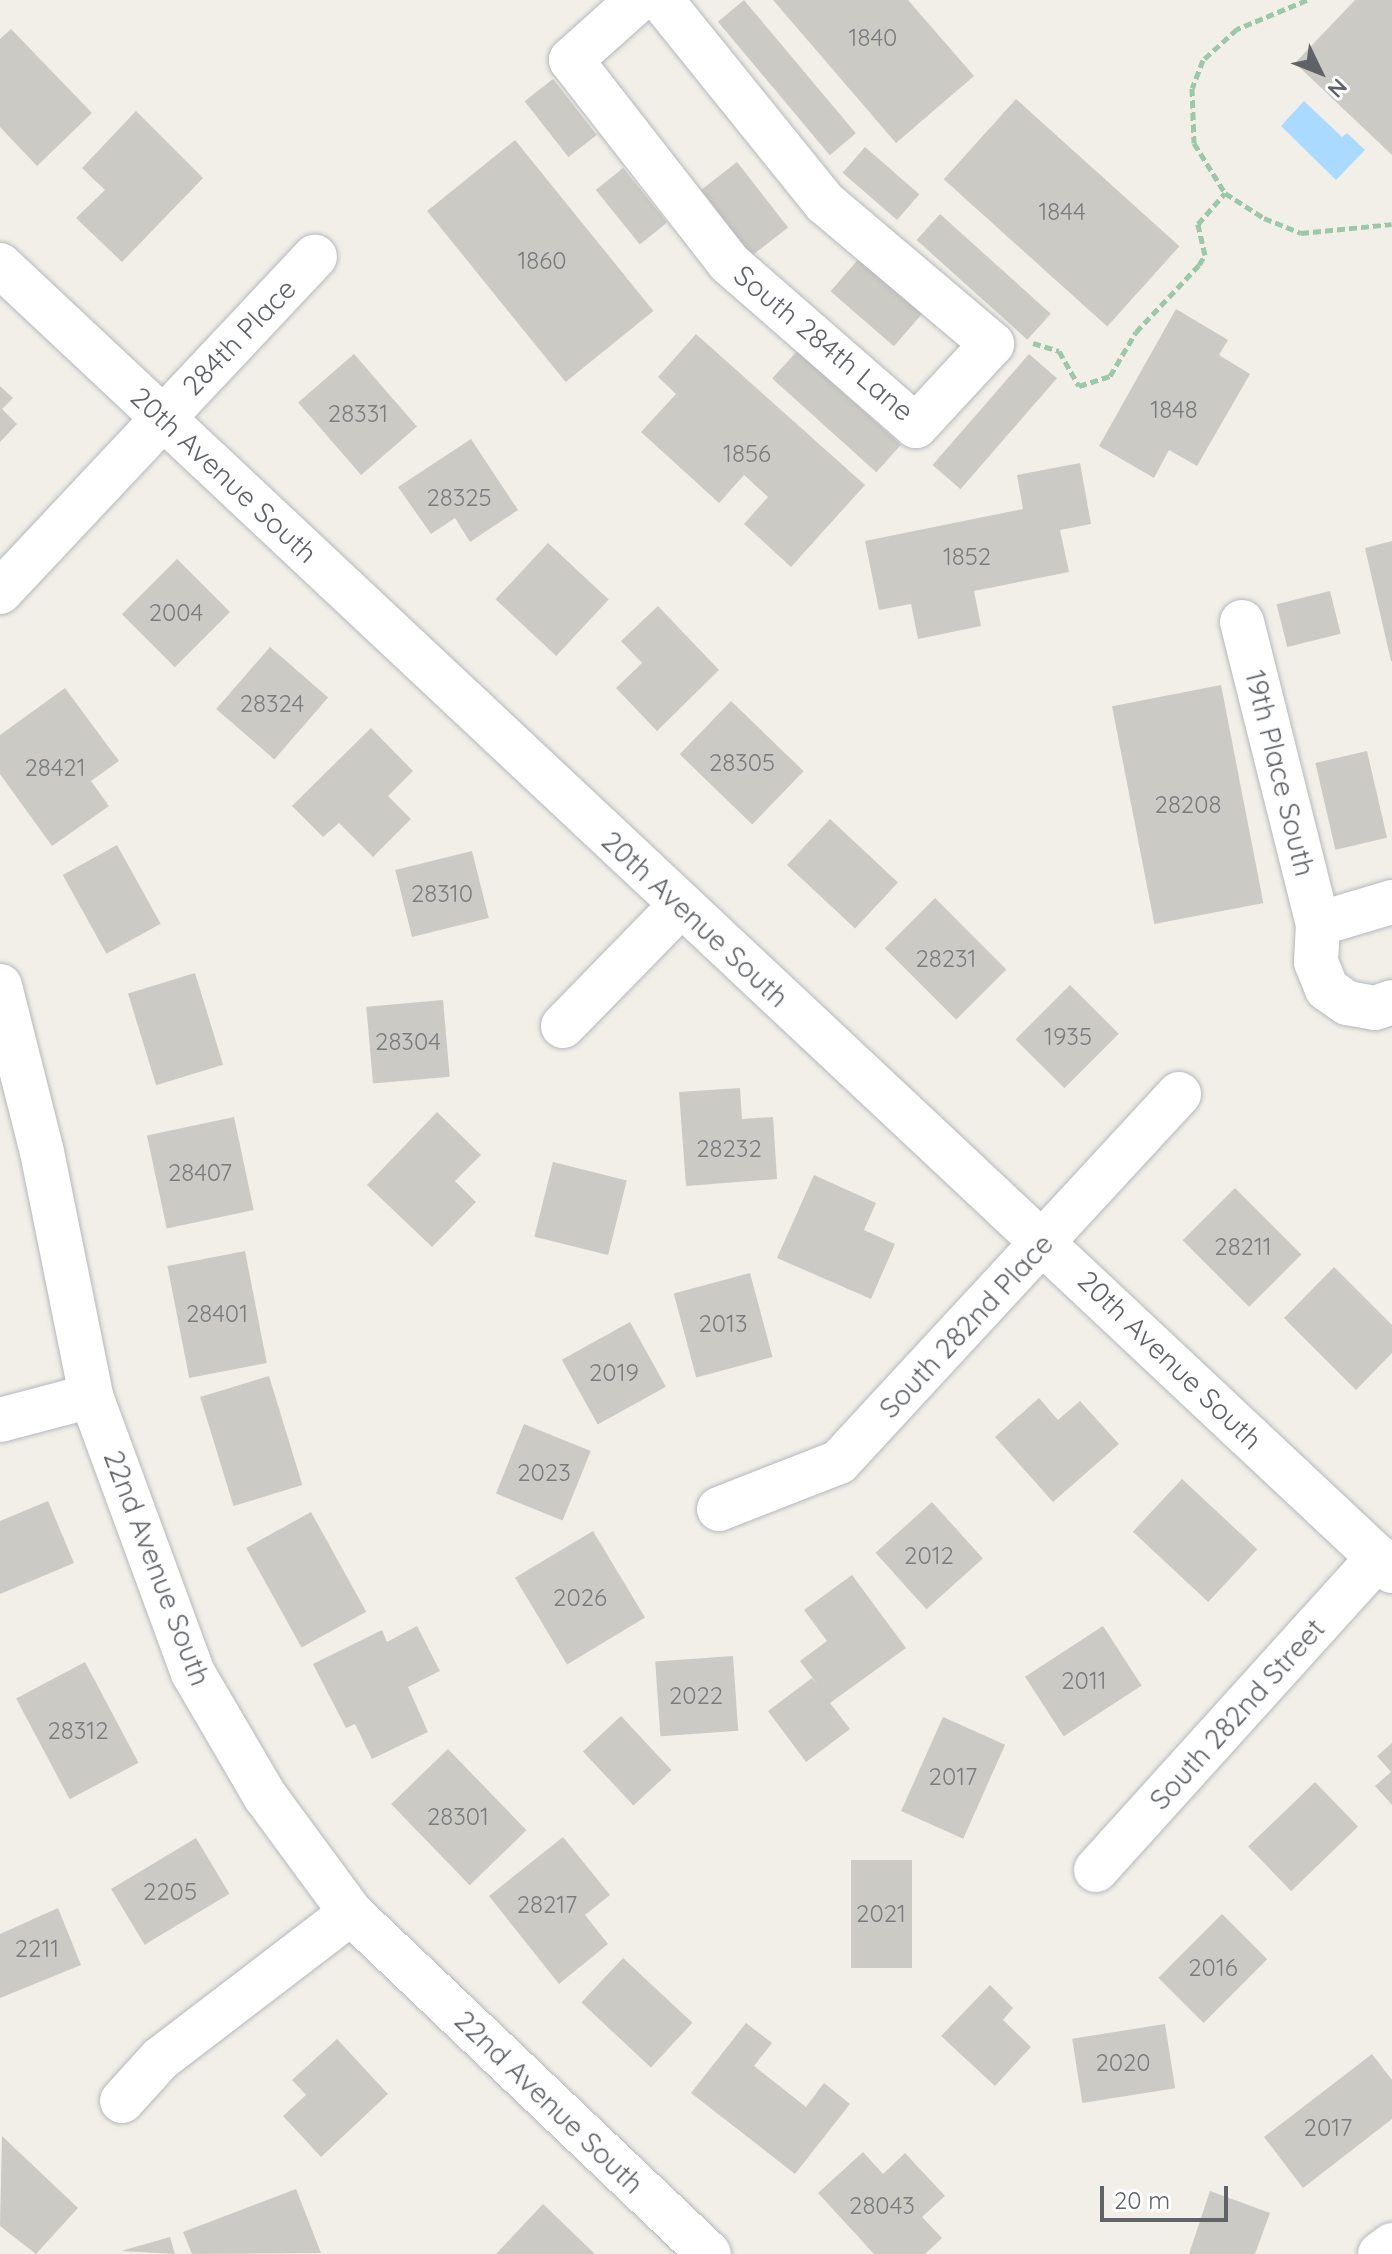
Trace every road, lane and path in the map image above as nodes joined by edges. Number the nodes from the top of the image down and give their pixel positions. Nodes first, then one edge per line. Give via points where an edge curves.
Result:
1 (638, 0) edge
2 (661, 0) edge
3 (1307, 0) edge
4 (1225, 193) junction
5 (1392, 224) edge
6 (315, 257) dead end
7 (0, 265) edge
8 (992, 344) junction
9 (163, 417) junction
10 (0, 592) edge
11 (1242, 622) dead end
12 (1392, 902) edge
13 (679, 907) junction
14 (1318, 924) junction
15 (0, 986) edge
16 (1392, 1002) edge
17 (563, 1026) dead end
18 (1179, 1094) dead end
19 (1045, 1241) junction
20 (91, 1396) junction
21 (0, 1420) edge
22 (719, 1509) dead end
23 (1385, 1565) edge
24 (1096, 1870) dead end
25 (351, 1913) junction
26 (122, 2101) dead end
27 (1392, 2245) edge
28 (709, 2254) edge
29 (1380, 2254) edge

1 - 8 street, South 284th Lane via 571,60 729,263 916,426
2 - 8 street via 825,203
3 - 4 path via 1223,38 1195,76 1190,109 1194,143
4 - 5 path via 1301,233
4 - 8 path via 1198,224 1205,255 1199,265 1136,332 1102,382 1079,386 1052,345
6 - 9 street, 284th Place
7 - 9 street, 20th Avenue South
9 - 10 street, 284th Place
9 - 13 street, 20th Avenue South
11 - 14 street, 19th Place South
12 - 14 street
13 - 17 street
13 - 19 street, 20th Avenue South
14 - 16 street via 1316,962 1327,989 1347,1003 1375,1008
15 - 20 street, 22nd Avenue South via 39,1138
18 - 19 street, South 282nd Place
19 - 22 street, South 282nd Place via 839,1462
19 - 23 street, 20th Avenue South
20 - 21 street
20 - 25 street, 22nd Avenue South via 193,1673 265,1796
23 - 24 street, South 282nd Street
25 - 26 street via 160,2059
25 - 28 street, 22nd Avenue South
27 - 29 street

